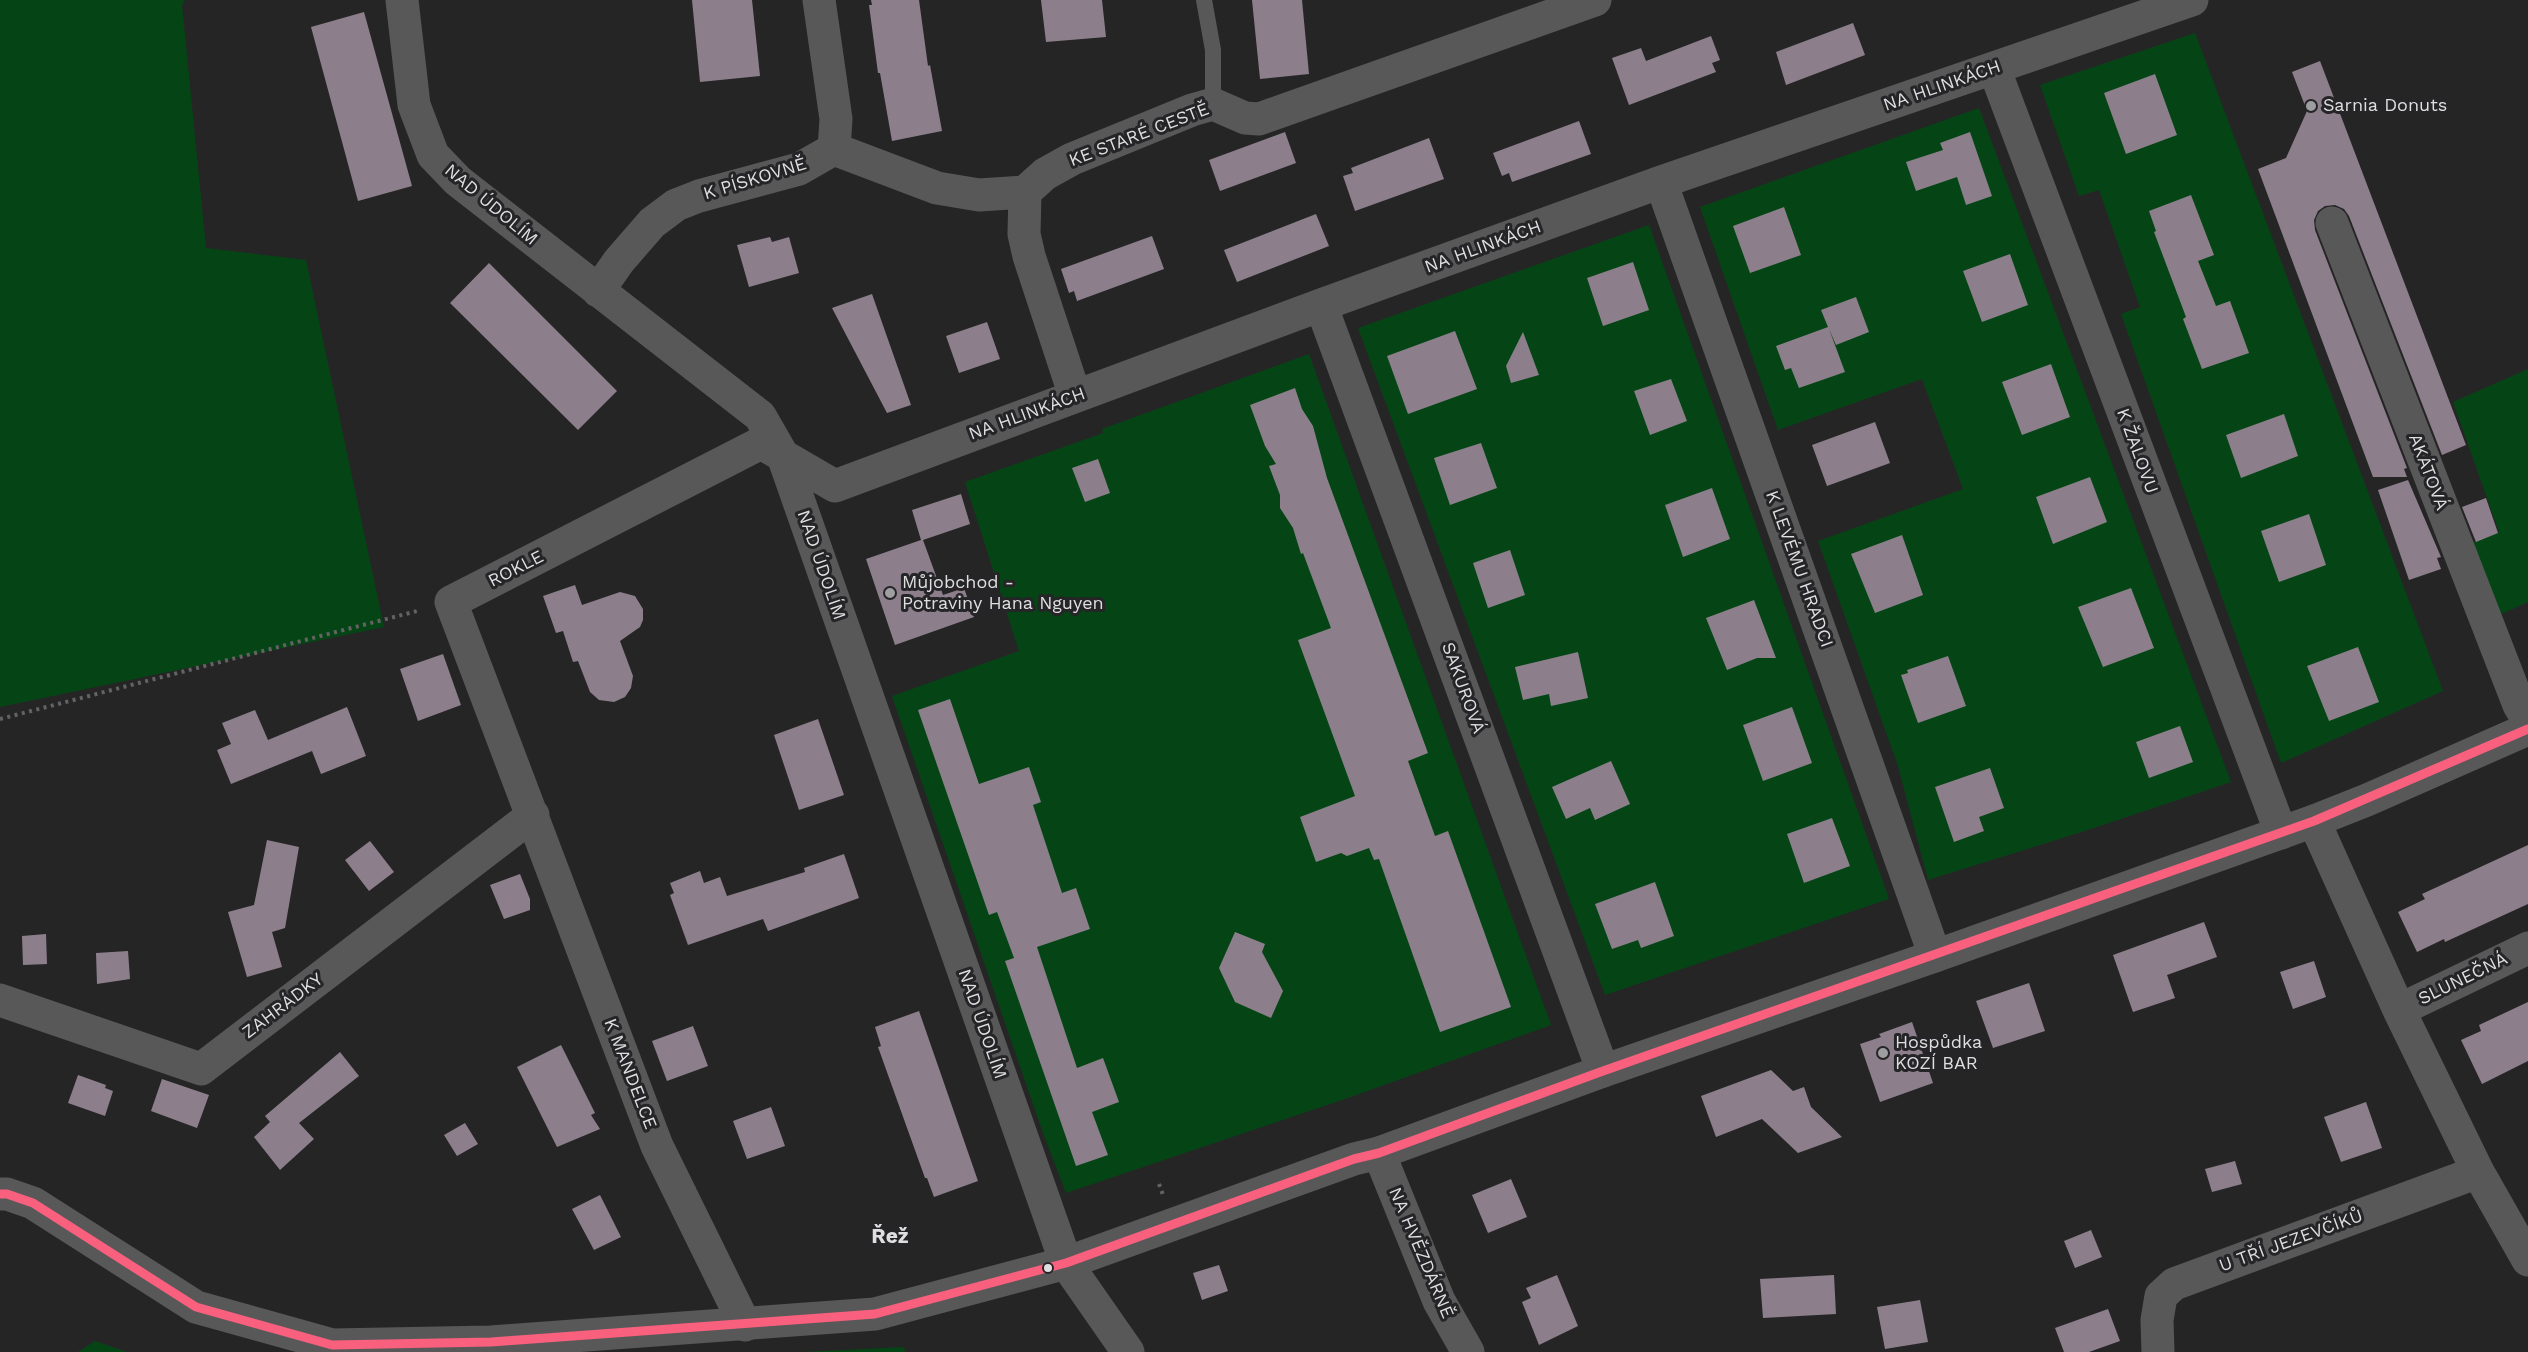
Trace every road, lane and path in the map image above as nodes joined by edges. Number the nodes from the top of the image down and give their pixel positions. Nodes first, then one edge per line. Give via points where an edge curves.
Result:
1 (402, 0) edge
2 (819, 0) edge
3 (1204, 0) edge
4 (1595, 0) edge
5 (2192, 0) edge
6 (1994, 68) junction
7 (1213, 104) junction
8 (834, 149) junction
9 (1661, 182) junction
10 (1025, 192) junction
11 (2332, 223) dead end
12 (598, 291) junction
13 (1321, 305) junction
14 (1075, 396) junction
15 (783, 456) junction
16 (451, 602) junction
17 (0, 719) edge
18 (2528, 720) edge
19 (2528, 729) edge
20 (533, 815) junction
21 (2314, 821) junction
22 (2281, 833) junction
23 (2528, 948) edge
24 (1935, 956) junction
25 (0, 1000) edge
26 (2399, 1010) junction
27 (1603, 1071) junction
28 (1379, 1153) junction
29 (2478, 1172) junction
30 (0, 1194) edge
31 (2528, 1260) edge
32 (1066, 1263) junction
33 (745, 1325) junction
34 (1128, 1352) edge
35 (1468, 1352) edge
36 (2158, 1352) edge

1 - 12 street, NAD ÚDOLÍM via 414,105 433,155 458,181
2 - 8 street via 836,120
3 - 7 lane via 1213,50
4 - 7 street, KE STARÉ CESTĚ via 1259,119 1245,118
5 - 6 street, NA HLINKÁCH
6 - 9 street, NA HLINKÁCH
6 - 22 street, K ŽALOVU
7 - 10 street, KE STARÉ CESTĚ via 1072,159 1045,174
8 - 10 street via 937,188 979,195
8 - 12 street, K PÍSKOVNĚ via 800,169 676,205 652,223
9 - 13 street, NA HLINKÁCH
9 - 24 street, K LEVÉMU HRADCI
10 - 14 street via 1024,234 1029,256
11 - 18 street, AKÁTOVÁ
12 - 15 street, NAD ÚDOLÍM via 760,416
13 - 14 street, NA HLINKÁCH
13 - 27 street, SAKUROVÁ
14 - 15 street, NA HLINKÁCH via 835,486
15 - 16 street, ROKLE via 761,443
15 - 32 street, NAD ÚDOLÍM
16 - 17 path
16 - 20 street
19 - 21 street
20 - 25 street, ZAHRÁDKY via 201,1069
20 - 33 street, K MANDELCE via 657,1146
21 - 22 street
21 - 26 street
22 - 24 street
23 - 26 street, SLUNEČNÁ
24 - 27 street
26 - 29 street
27 - 28 street
28 - 32 street
28 - 35 street, NA HVĚZDÁRNĚ via 1439,1301
29 - 31 street
29 - 36 street, U TŘÍ JEZEVČÍKŮ via 2174,1284 2161,1296
30 - 33 street via 33,1203 196,1307 332,1345 491,1342
32 - 33 street via 875,1314
32 - 34 street

